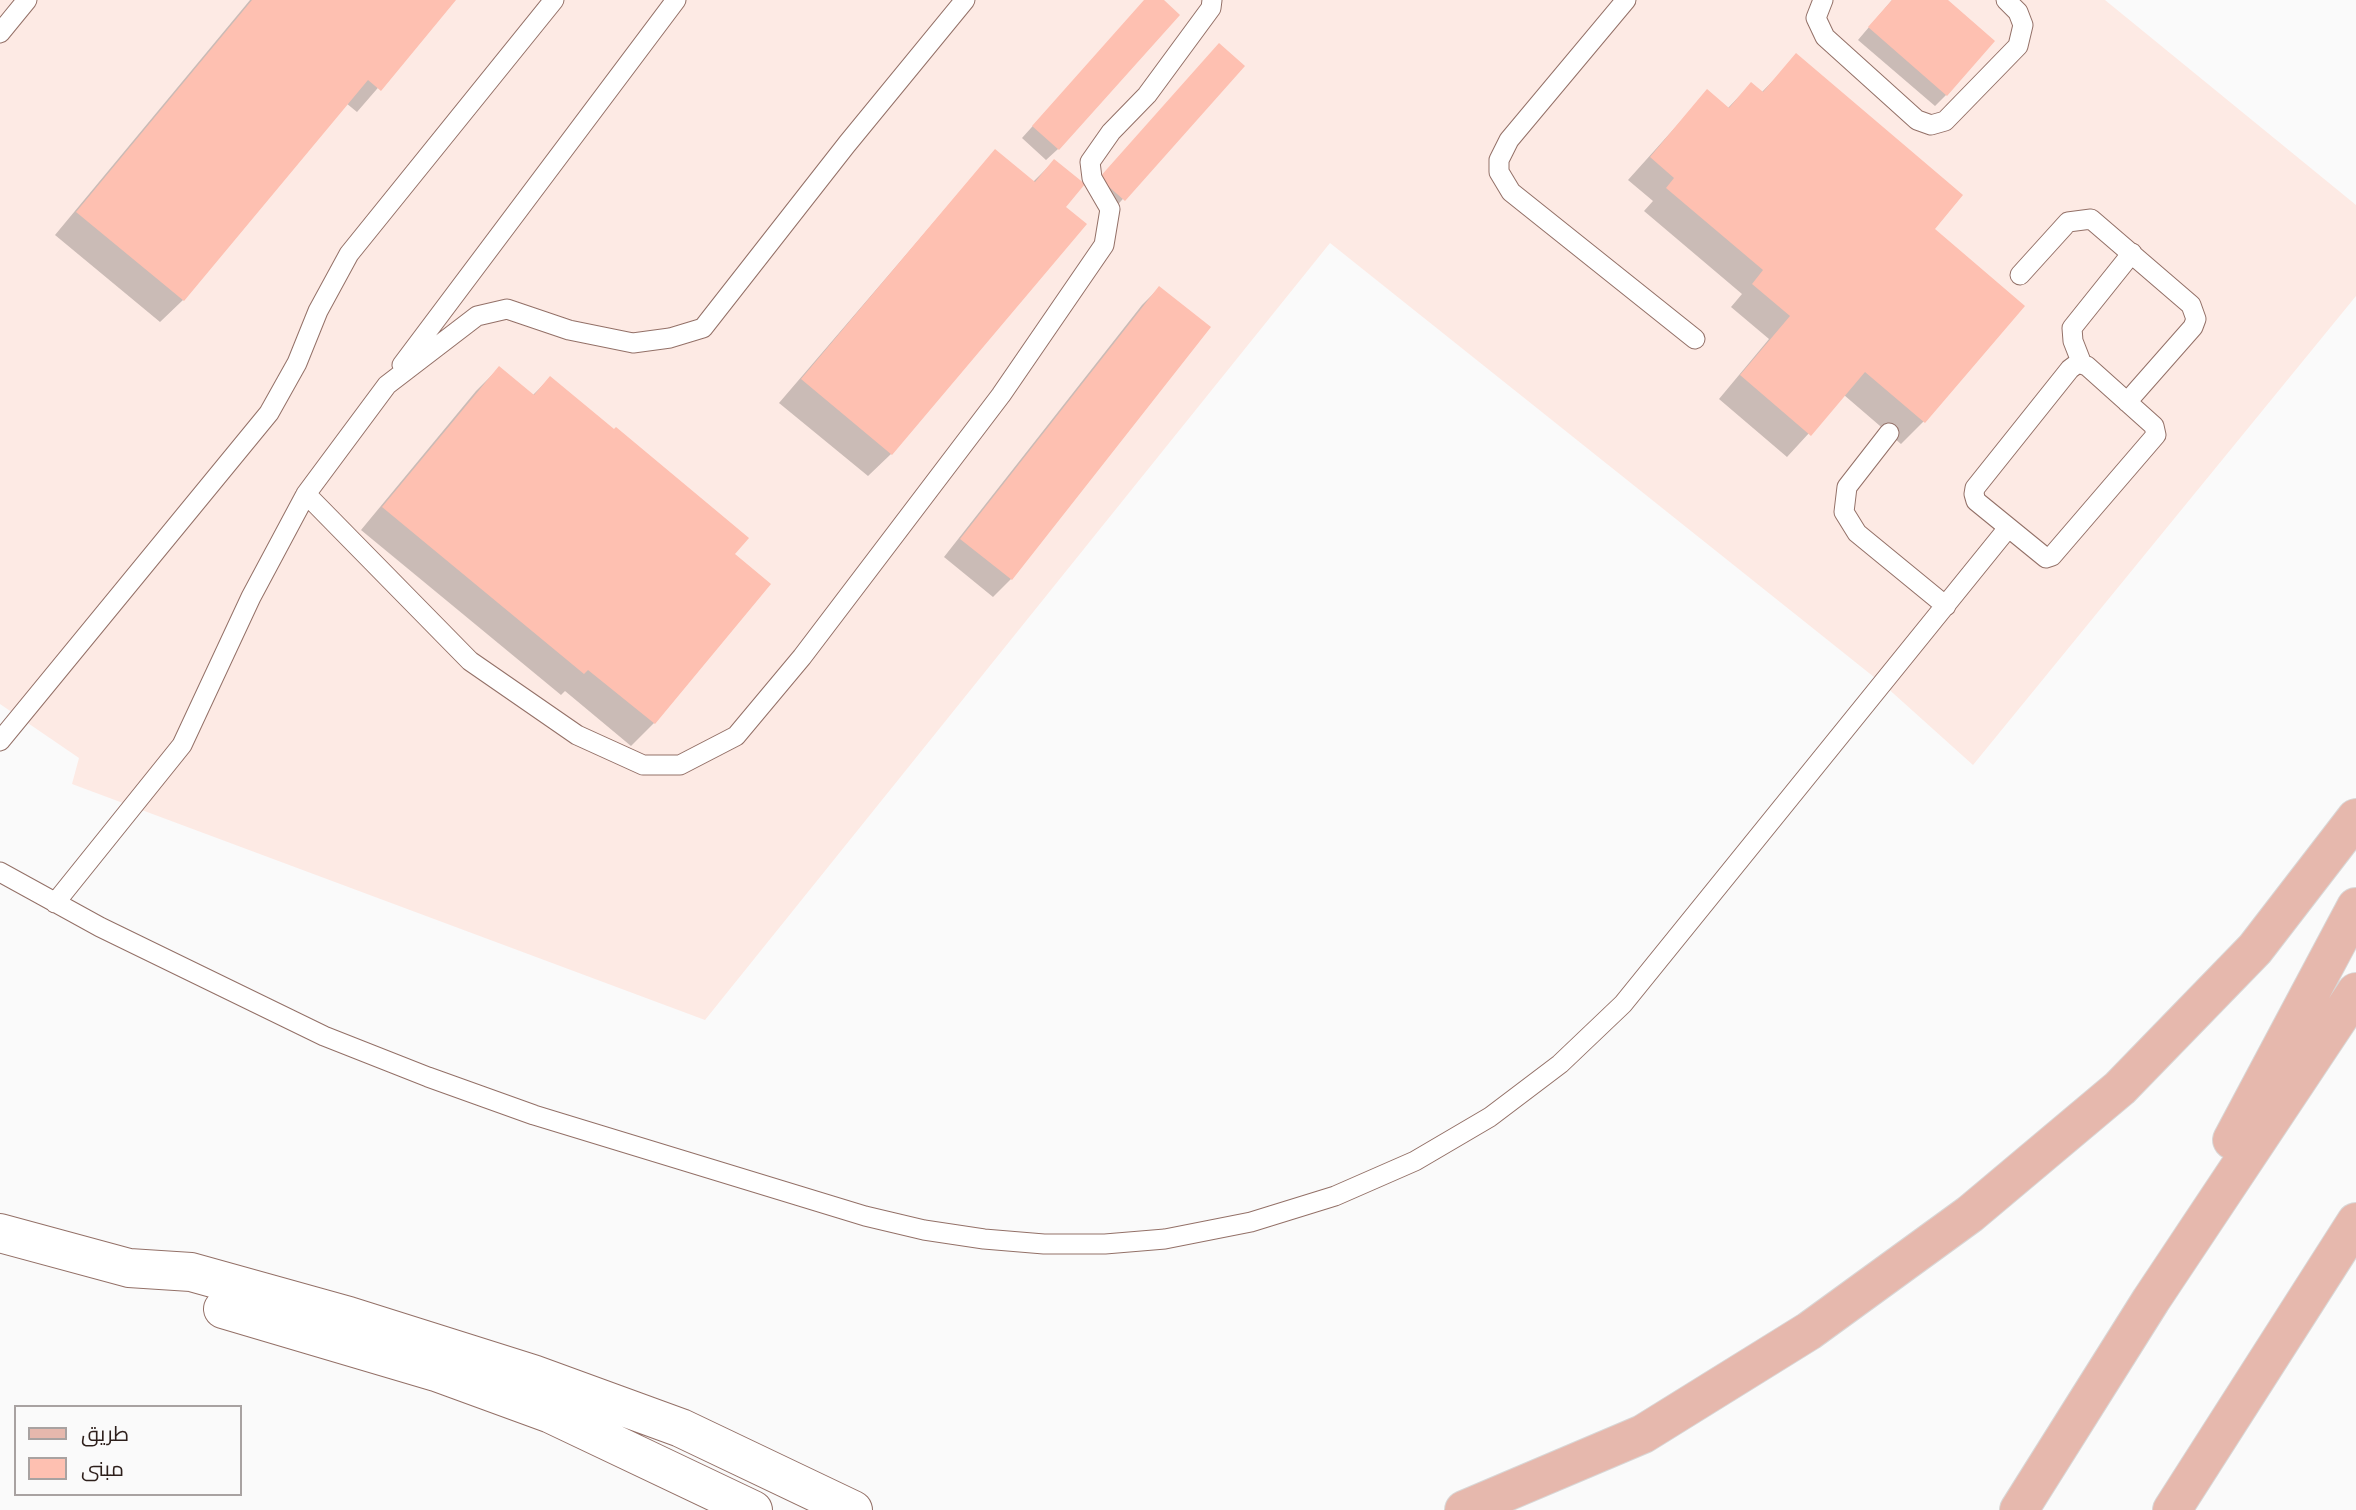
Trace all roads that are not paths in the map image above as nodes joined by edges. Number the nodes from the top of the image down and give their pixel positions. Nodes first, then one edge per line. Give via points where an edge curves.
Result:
1 (27, 0) edge
2 (554, 0) edge
3 (676, 0) edge
4 (965, 0) edge
5 (1212, 0) edge
6 (1626, 0) edge
7 (1823, 0) edge
8 (2006, 0) edge
9 (0, 33) edge
10 (2132, 253) junction
11 (2020, 275) dead end
12 (1695, 339) dead end
13 (2082, 363) junction
14 (387, 386) junction
15 (2127, 402) junction
16 (1889, 433) dead end
17 (306, 494) junction
18 (2008, 528) junction
19 (1946, 606) junction
20 (0, 741) edge
21 (2356, 818) edge
22 (0, 872) edge
23 (55, 903) junction
24 (2356, 907) edge
25 (2356, 992) edge
26 (2356, 1222) edge
27 (0, 1233) edge
28 (129, 1268) junction
29 (2151, 1300) junction
30 (2296, 1315) junction
31 (753, 1510) edge
32 (853, 1510) edge
33 (1464, 1510) edge
34 (2018, 1510) edge
35 (2172, 1510) edge
36 (2197, 1510) edge

1 - 9 lane
2 - 20 lane via 349,254 269,413
3 - 14 lane
4 - 14 lane via 703,328 633,342 569,330 506,309 477,316
5 - 17 lane via 1211,8 1147,95 1090,162 1092,178 1110,209 1104,245 1001,395 802,657 736,736 680,765 643,765 577,735 470,661
6 - 12 lane via 1509,140 1499,160 1499,172 1511,192
7 - 8 lane via 1816,18 1825,37 1917,120 1931,125 1945,121 2018,46 2024,25
10 - 11 lane via 2098,222 2075,219
10 - 13 lane via 2072,328
10 - 15 lane via 2191,305 2196,319
13 - 15 lane
13 - 18 lane via 2070,369 1975,488 1976,501
14 - 17 lane
15 - 18 lane via 2154,426 2155,439 2052,556 2043,557
16 - 19 lane via 1847,487 1844,512 1857,534
17 - 23 lane via 251,597 182,745
18 - 19 lane
19 - 23 lane via 1623,1004 1560,1064 1490,1117 1415,1161 1335,1196 1263,1219 1165,1239 1105,1244 984,1240 864,1216 534,1115 428,1077 222,988
21 - 33 main road via 2255,949 2120,1088 1970,1214 1809,1331 1643,1434
22 - 23 lane
24 - 29 main road
25 - 29 main road
26 - 30 main road
27 - 28 street
28 - 31 street via 188,1299 365,1349 551,1413
28 - 32 street via 191,1272 349,1315 533,1374 681,1428
29 - 34 main road
30 - 35 main road
30 - 36 main road

